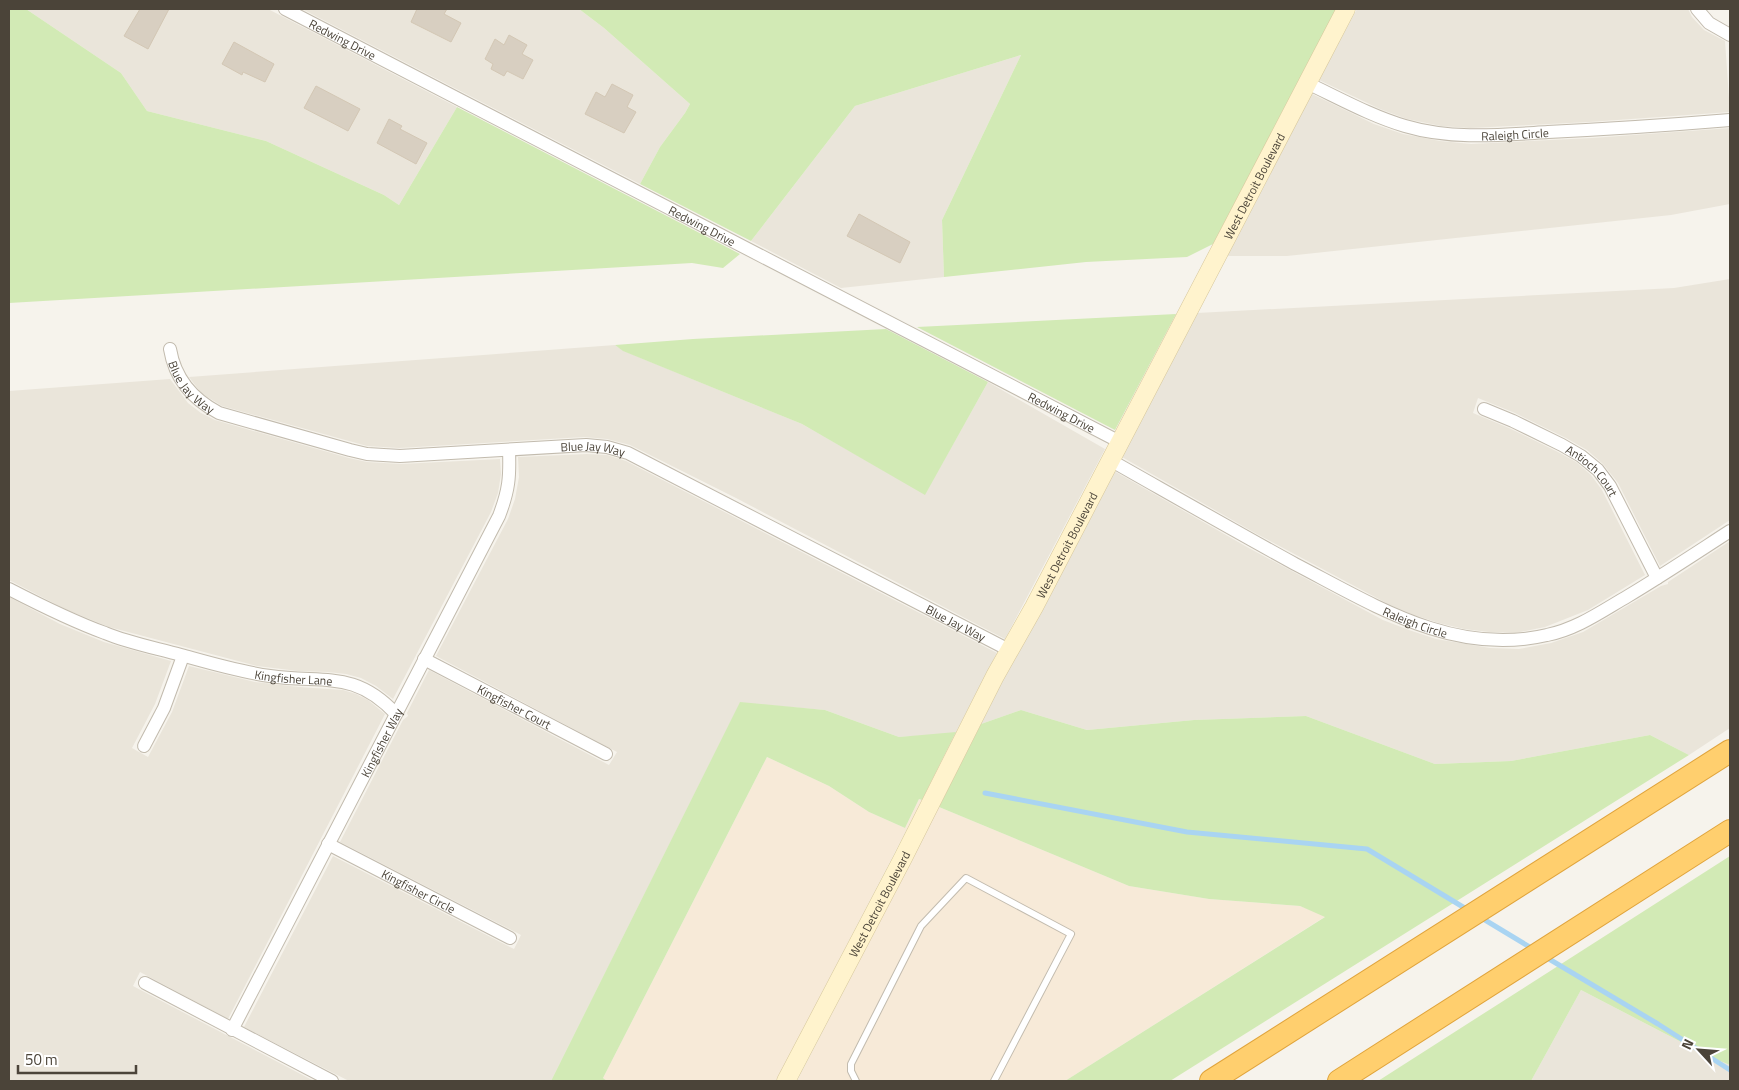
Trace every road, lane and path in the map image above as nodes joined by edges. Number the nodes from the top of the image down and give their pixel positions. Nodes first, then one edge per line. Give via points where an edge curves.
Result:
1 (285, 9) edge
2 (1346, 9) edge
3 (1697, 9) edge
4 (1730, 34) edge
5 (1307, 83) junction
6 (1730, 120) edge
7 (170, 349) dead end
8 (1484, 409) dead end
9 (1120, 442) junction
10 (508, 450) junction
11 (1110, 460) junction
12 (1730, 531) edge
13 (1656, 578) junction
14 (9, 588) edge
15 (1009, 650) junction
16 (183, 656) junction
17 (424, 659) junction
18 (396, 714) junction
19 (144, 746) dead end
20 (1730, 751) edge
21 (606, 754) dead end
22 (1730, 831) edge
23 (328, 844) junction
24 (510, 938) dead end
25 (144, 983) dead end
26 (232, 1030) junction
27 (332, 1081) edge
28 (786, 1081) edge
29 (856, 1081) edge
30 (994, 1081) edge
31 (1211, 1081) edge
32 (1339, 1081) edge

1 - 9 street, Redwing Drive
2 - 5 street, West Detroit Boulevard
3 - 4 street via 1709,23
5 - 6 street, Raleigh Circle via 1377,117 1441,134 1481,136
5 - 9 street, West Detroit Boulevard
7 - 10 street, Blue Jay Way via 178,376 186,388 206,407 219,413 367,454 400,456
8 - 13 street, Antioch Court via 1562,445 1598,470 1610,486
9 - 11 street, West Detroit Boulevard
10 - 15 street, Blue Jay Way via 586,445 628,453
10 - 17 street, Kingfisher Way via 510,475 507,496 499,516
11 - 13 street, Raleigh Circle via 1387,612 1463,637 1516,641 1548,635 1593,617
11 - 15 street, West Detroit Boulevard
12 - 13 street, Raleigh Circle
14 - 16 street, Kingfisher Lane via 64,617 107,634
15 - 28 street, West Detroit Boulevard
16 - 18 street, Kingfisher Lane via 256,674 359,686 373,693
16 - 19 street via 164,708
17 - 18 street, Kingfisher Way
17 - 21 street, Kingfisher Court
18 - 23 street, Kingfisher Way
20 - 31 highway
22 - 32 highway
23 - 24 street, Kingfisher Circle
23 - 26 street, Kingfisher Way
25 - 26 street
26 - 27 street
29 - 30 lane via 851,1064 922,926 966,878 1070,934

